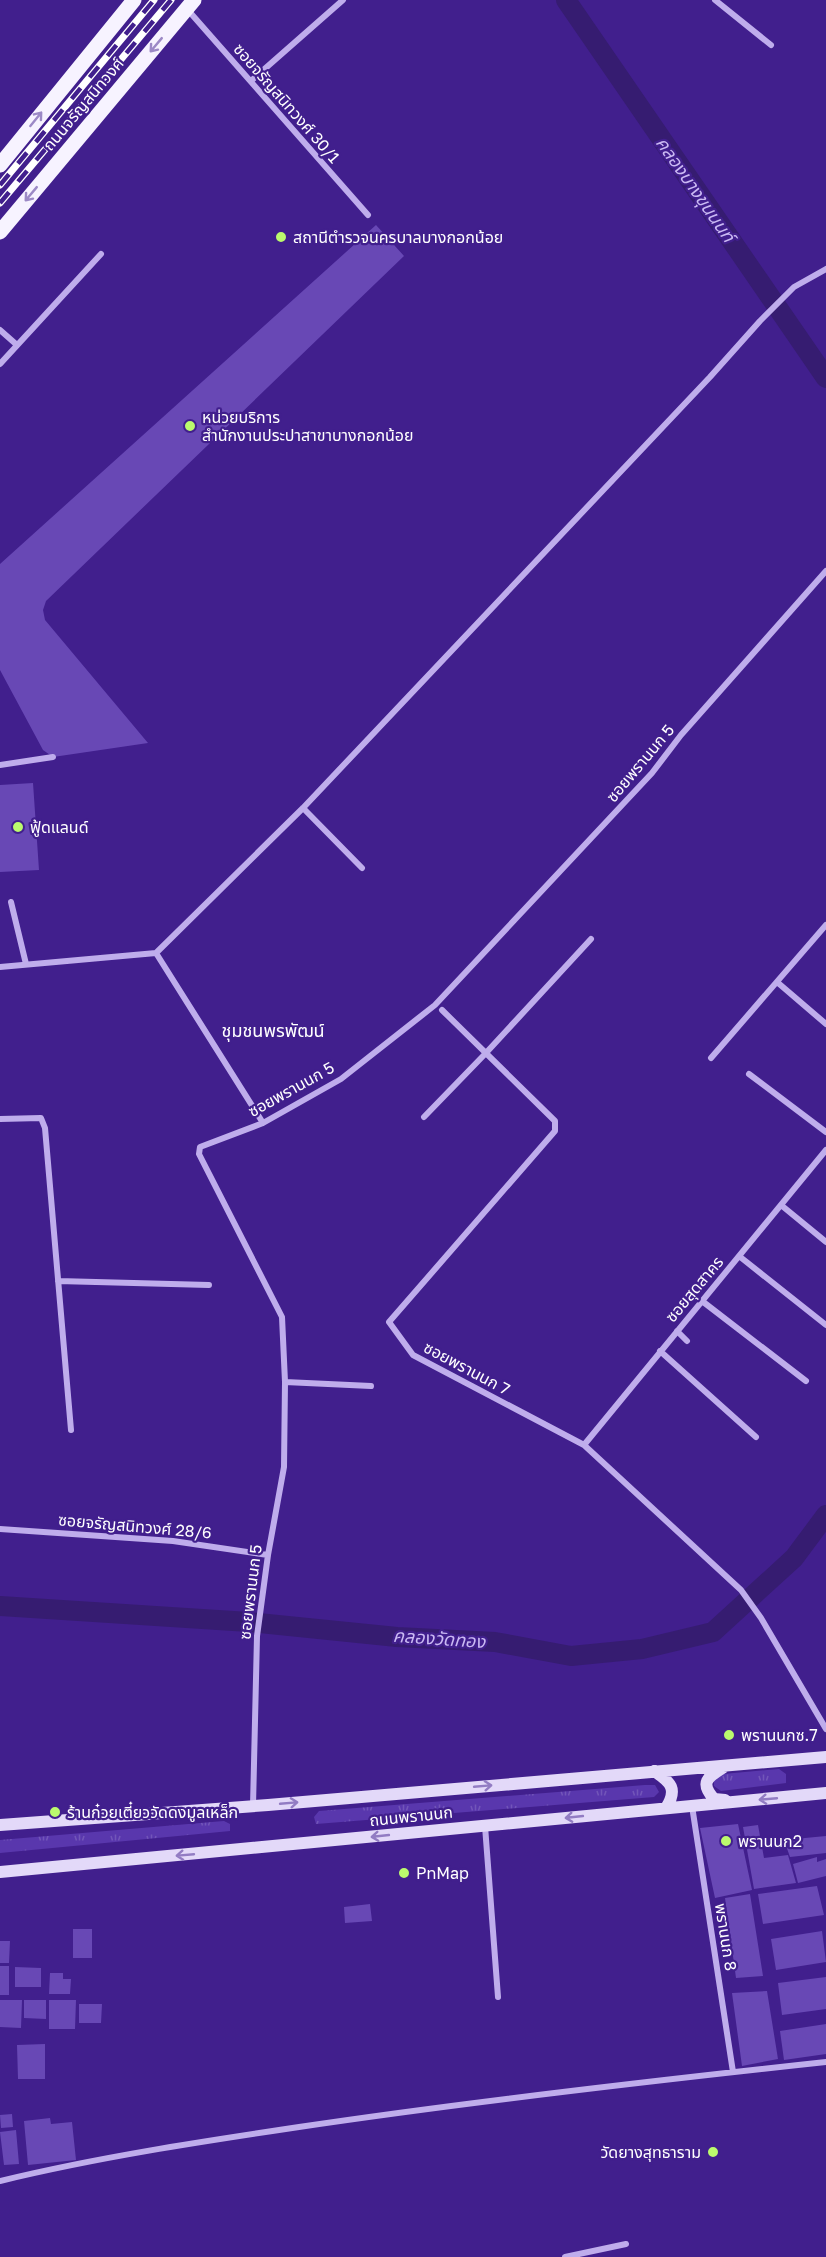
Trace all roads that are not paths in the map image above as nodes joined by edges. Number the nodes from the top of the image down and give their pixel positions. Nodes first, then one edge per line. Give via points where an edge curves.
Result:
1 (134, 0) edge
2 (343, 0) edge
3 (715, 0) edge
4 (190, 4) edge
5 (771, 45) dead end
6 (251, 81) junction
7 (0, 165) edge
8 (368, 214) dead end
9 (0, 232) edge
10 (101, 254) dead end
11 (826, 270) edge
12 (0, 330) edge
13 (17, 345) junction
14 (0, 364) edge
15 (826, 571) edge
16 (53, 756) dead end
17 (0, 765) edge
18 (303, 808) junction
19 (362, 868) dead end
20 (11, 902) dead end
21 (826, 925) edge
22 (591, 939) dead end
23 (156, 953) junction
24 (26, 964) junction
25 (0, 968) edge
26 (777, 982) junction
27 (442, 1010) dead end
28 (826, 1024) edge
29 (485, 1054) junction
30 (711, 1058) dead end
31 (749, 1074) dead end
32 (424, 1117) dead end
33 (0, 1119) edge
34 (263, 1123) junction
35 (826, 1132) edge
36 (826, 1150) edge
37 (781, 1205) junction
38 (826, 1242) edge
39 (739, 1256) junction
40 (58, 1281) junction
41 (209, 1285) dead end
42 (702, 1301) junction
43 (826, 1325) edge
44 (677, 1331) junction
45 (687, 1341) dead end
46 (660, 1351) junction
47 (806, 1381) dead end
48 (285, 1382) junction
49 (371, 1386) dead end
50 (71, 1430) dead end
51 (756, 1437) dead end
52 (584, 1445) junction
53 (0, 1529) edge
54 (268, 1555) junction
55 (826, 1729) edge
56 (826, 1756) edge
57 (727, 1765) junction
58 (654, 1771) junction
59 (826, 1793) edge
60 (738, 1802) junction
61 (253, 1806) junction
62 (692, 1806) junction
63 (666, 1808) junction
64 (0, 1825) edge
65 (484, 1826) junction
66 (0, 1872) edge
67 (498, 1997) dead end
68 (826, 2062) edge
69 (733, 2072) junction
70 (3, 2181) edge
71 (626, 2244) dead end
72 (565, 2257) edge

7 -> 1 main road, ถนนจรัญสนิทวงศ์
2 - 6 street
3 - 5 street
4 - 6 street, ซอยจรัญสนิทวงศ์ 30/1
4 -> 9 main road, ถนนจรัญสนิทวงศ์
6 - 8 street, ซอยจรัญสนิทวงศ์ 30/1
10 - 13 street
11 - 18 street via 794,287 760,321
12 - 13 street
13 - 14 street
15 - 34 street, ซอยพรานนก 5 via 652,773 435,1005 341,1079
16 - 17 street
18 - 19 street
18 - 23 street
20 - 24 street
21 - 26 street
22 - 29 street
23 - 24 street
23 - 34 street
24 - 25 street
26 - 28 street
26 - 30 street
27 - 29 street, ซอยพรานนก 7
29 - 32 street
29 - 52 street, ซอยพรานนก 7 via 555,1121 555,1131 390,1322 413,1355
31 - 35 street
33 - 40 street via 40,1118 45,1128
34 - 48 street, ซอยพรานนก 5 via 207,1143 200,1147 199,1154 282,1317
36 - 37 street, ซอยสุดสาคร
37 - 38 street
37 - 39 street, ซอยสุดสาคร
39 - 42 street, ซอยสุดสาคร
39 - 43 street
40 - 41 street
40 - 50 street
42 - 44 street, ซอยสุดสาคร
42 - 47 street
44 - 45 street
44 - 46 street, ซอยสุดสาคร
46 - 51 street
46 - 52 street, ซอยสุดสาคร
48 - 49 street
48 - 54 street, ซอยพรานนก 5 via 284,1467
52 - 55 street, ซอยพรานนก 7 via 741,1590
53 - 54 street, ซอยจรัญสนิทวงศ์ 28/6 via 173,1540
54 - 61 street, ซอยพรานนก 5 via 257,1636
56 - 57 main road, ถนนพรานนก
57 - 58 main road, ถนนพรานนก
57 - 60 main road via 710,1776 707,1791 714,1799
61 -> 58 main road, ถนนพรานนก
58 - 63 main road via 672,1790
59 -> 60 main road, ถนนพรานนก
60 - 62 main road, ถนนพรานนก
61 - 64 main road, ถนนพรานนก
62 - 63 main road, ถนนพรานนก
62 - 69 street, พรานนก 8
63 -> 65 main road, ถนนพรานนก
65 -> 66 main road, ถนนพรานนก
65 - 67 street
68 - 69 street
69 - 70 street via 340,2121 152,2149
71 - 72 street

